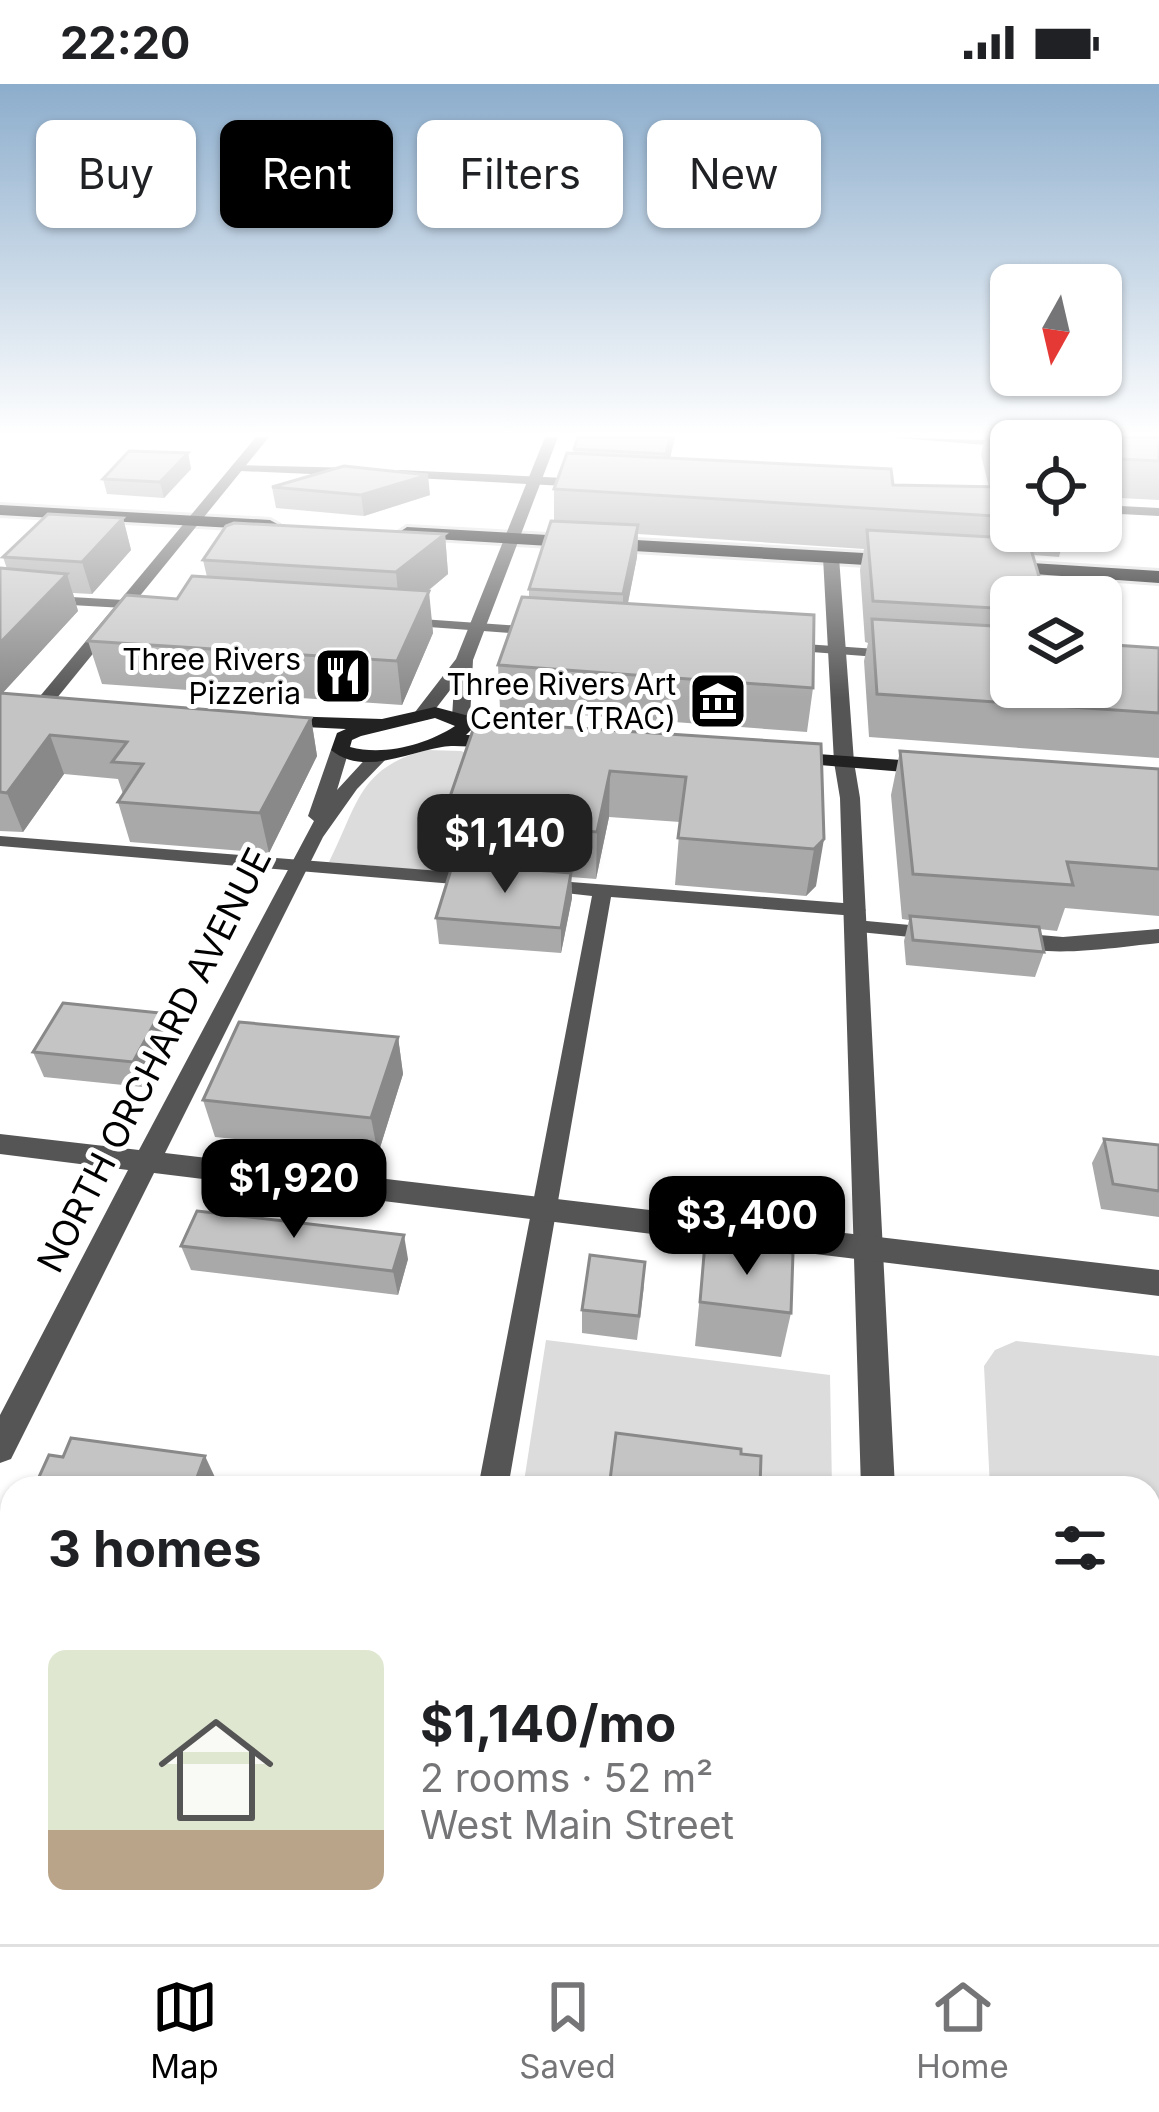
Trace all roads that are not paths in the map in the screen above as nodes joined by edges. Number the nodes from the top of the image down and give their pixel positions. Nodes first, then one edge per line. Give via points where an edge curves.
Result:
1 (139, 524) edge
2 (196, 524) edge
3 (517, 524) edge
4 (0, 527) edge
5 (192, 529) junction
6 (388, 532) edge
7 (293, 535) edge
8 (507, 547) junction
9 (402, 550) edge
10 (925, 563) edge
11 (832, 566) junction
12 (1159, 577) edge
13 (903, 578) edge
14 (1159, 592) edge
15 (0, 597) edge
16 (128, 604) junction
17 (167, 606) edge
18 (394, 622) edge
19 (475, 627) junction
20 (565, 633) edge
21 (764, 646) edge
22 (837, 650) junction
23 (904, 655) edge
24 (464, 660) junction
25 (21, 704) edge
26 (52, 706) joint
27 (421, 716) junction
28 (462, 719) junction
29 (383, 725) junction
30 (440, 741) junction
31 (340, 747) junction
32 (763, 756) edge
33 (378, 757) junction
34 (844, 761) junction
35 (959, 770) edge
36 (313, 836) junction
37 (0, 841) edge
38 (298, 866) junction
39 (491, 881) edge
40 (513, 883) edge
41 (603, 890) junction
42 (856, 918) junction
43 (945, 934) edge
44 (1159, 936) edge
45 (992, 938) edge
46 (0, 1144) edge
47 (144, 1162) junction
48 (543, 1210) junction
49 (870, 1249) junction
50 (1159, 1283) edge
51 (0, 1448) edge
52 (495, 1476) edge
53 (878, 1476) edge

1 - 5 main road
2 - 5 street
3 - 8 street
4 - 5 main road
5 - 7 main road
5 - 16 street
6 - 8 main road
8 - 9 main road
8 - 11 main road
8 - 19 street
10 - 11 main road
11 - 13 main road
11 - 22 street
12 - 14 main road via 972,574
15 - 16 lane
16 - 17 lane
16 - 26 street
18 - 19 lane
19 - 20 lane
19 - 24 street
21 - 22 lane
22 - 23 lane
22 - 34 street
24 - 27 street
24 - 28 street
25 - 26 main road
27 - 28 main road
27 - 29 main road
28 - 30 main road via 460,734
28 - 30 main road via 512,736
29 - 31 main road via 354,732
29 - 31 main road via 262,722
30 - 33 main road
31 - 33 main road via 359,759
31 - 36 street, NORTH ORCHARD AVENUE
32 - 34 main road
33 - 36 street, NORTH ORCHARD AVENUE
34 - 35 main road
34 - 42 street
36 - 38 street, NORTH ORCHARD AVENUE
37 - 38 lane
38 - 39 lane
38 - 47 street, NORTH ORCHARD AVENUE
40 - 41 lane
41 - 42 lane
41 - 48 lane
42 - 43 lane
42 - 49 street
44 - 45 lane via 1063,944
46 - 47 street
47 - 48 street
47 - 51 street, NORTH ORCHARD AVENUE
48 - 49 street
48 - 52 lane
49 - 50 street
49 - 53 street

